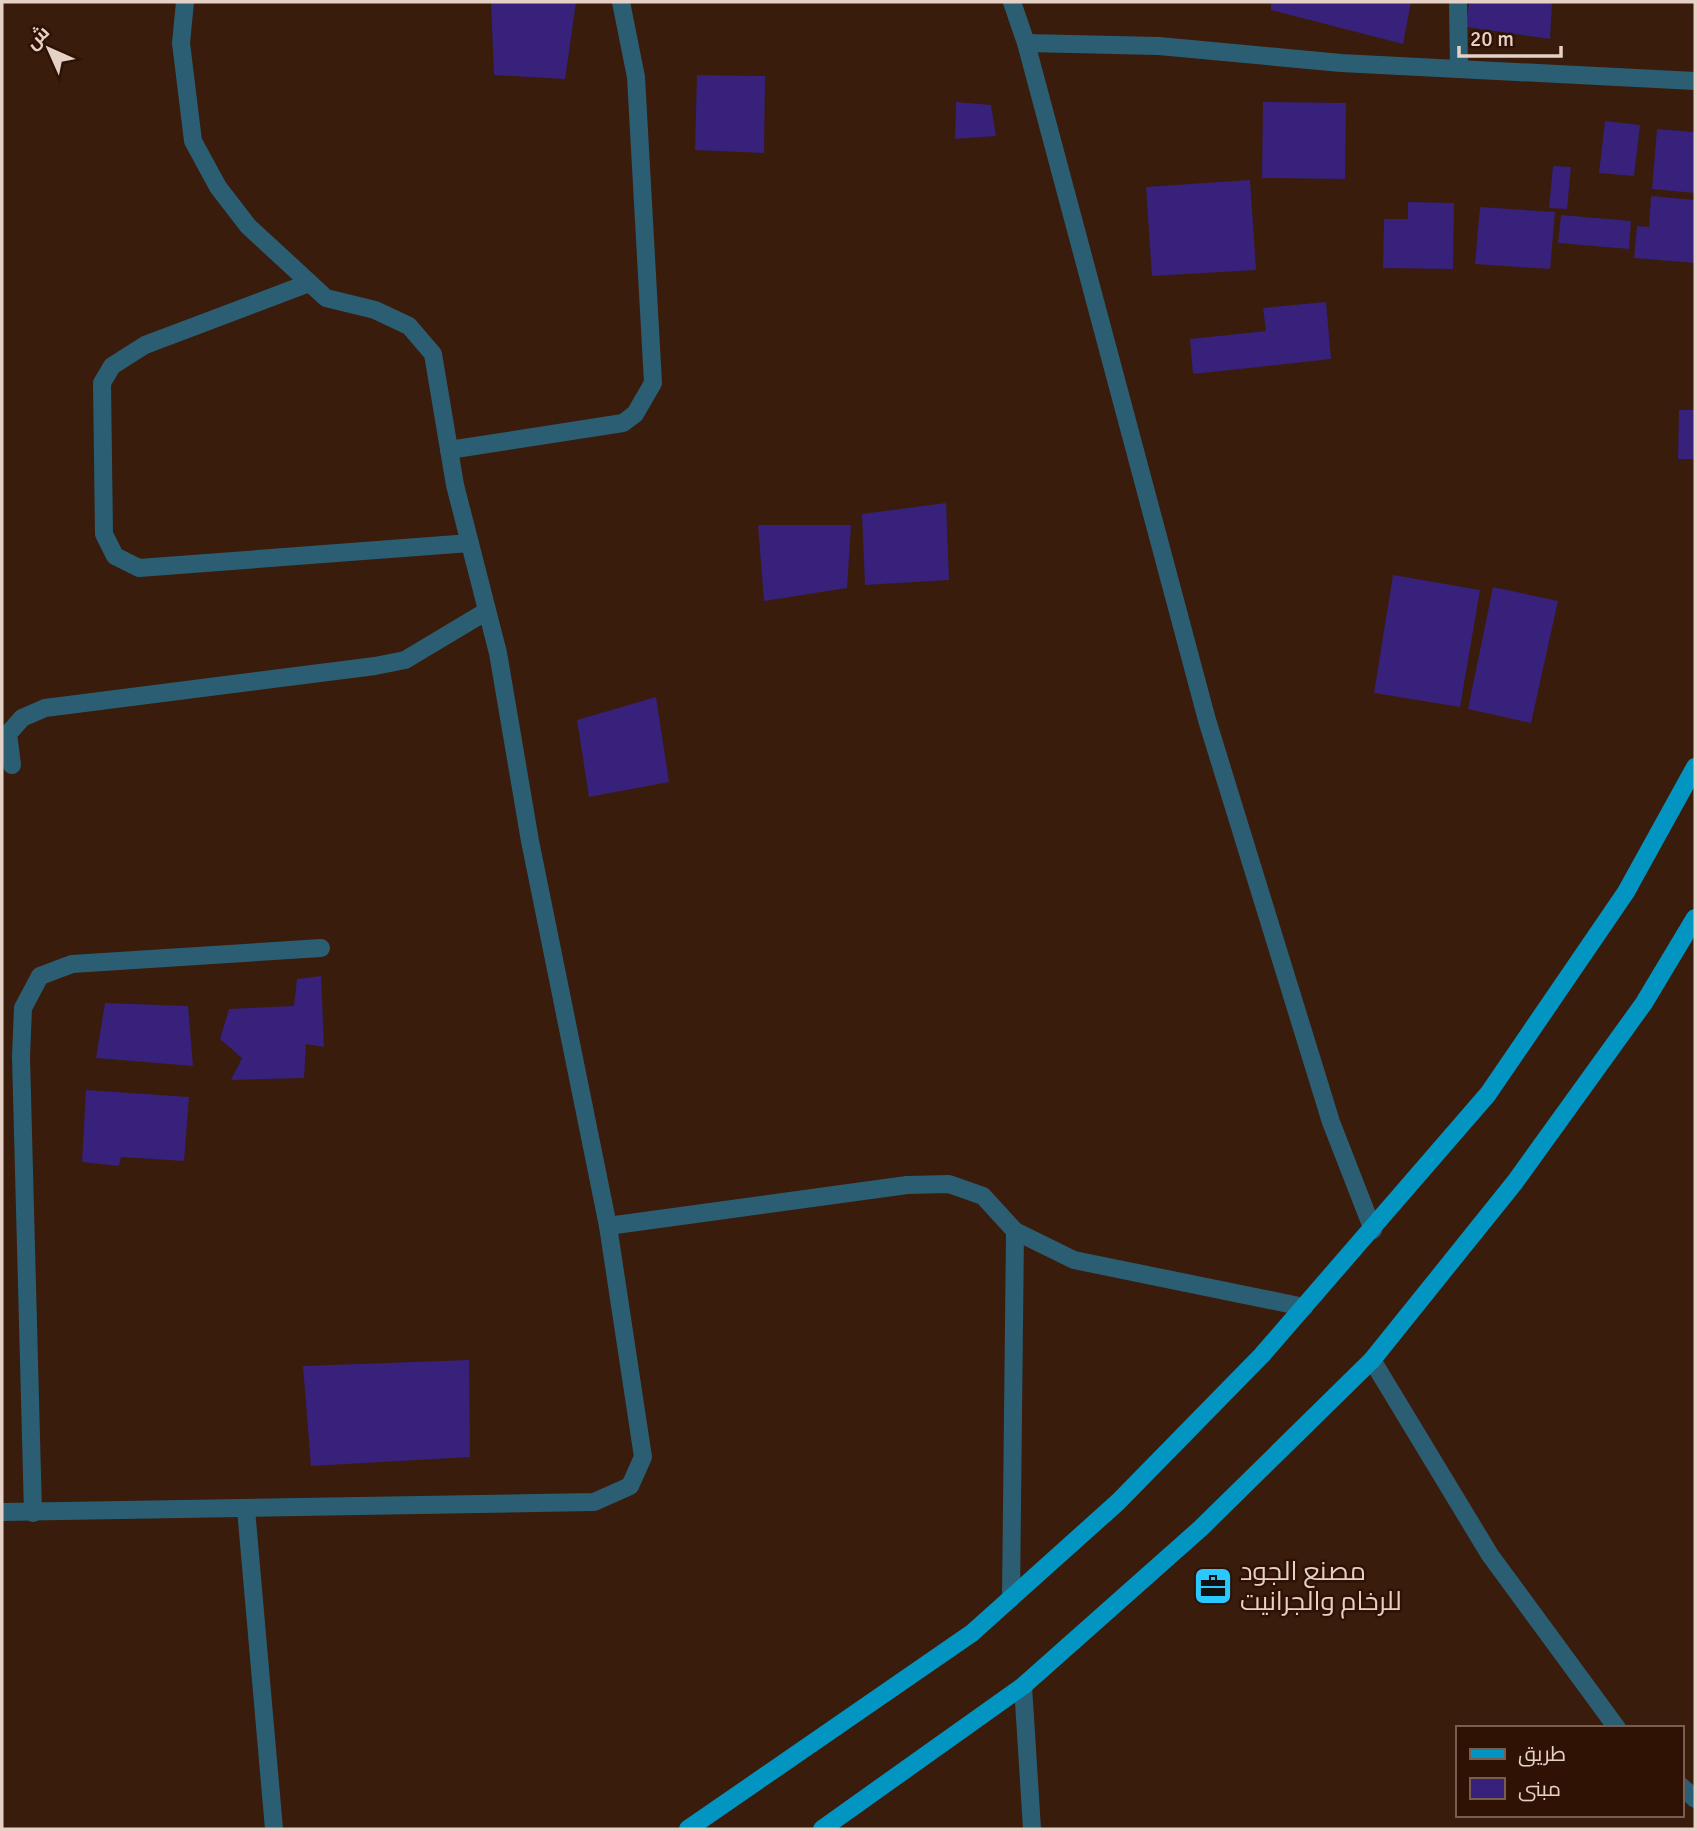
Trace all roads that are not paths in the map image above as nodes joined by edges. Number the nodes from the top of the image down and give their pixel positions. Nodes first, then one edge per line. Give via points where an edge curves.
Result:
1 (185, 2) edge
2 (621, 2) edge
3 (1012, 2) edge
4 (1458, 2) edge
5 (1026, 43) junction
6 (1459, 69) junction
7 (1695, 81) edge
8 (309, 283) junction
9 (449, 450) junction
10 (470, 543) junction
11 (487, 611) junction
12 (12, 765) dead end
13 (1695, 767) edge
14 (1695, 918) edge
15 (321, 948) dead end
16 (608, 1226) junction
17 (1373, 1230) junction
18 (1016, 1231) junction
19 (1304, 1307) junction
20 (1371, 1360) junction
21 (246, 1509) junction
22 (2, 1512) edge
23 (33, 1513) junction
24 (1011, 1598) junction
25 (1023, 1686) junction
26 (1616, 1726) edge
27 (274, 1829) edge
28 (688, 1829) edge
29 (822, 1829) edge
30 (1032, 1829) edge

1 - 8 street via 181,43 193,141 218,187 248,226
2 - 9 street via 636,77 653,383 635,414 623,423
3 - 5 street
4 - 6 street
5 - 6 street via 1159,46
5 - 17 street via 1207,720 1331,1122
6 - 7 street
8 - 9 street via 326,298 375,310 409,326 433,354
8 - 10 street via 145,345 112,366 102,383 104,534 115,556 139,568
9 - 10 street
10 - 11 street
11 - 12 street via 405,660 45,708 22,718 8,734
11 - 16 street
13 - 17 main road via 1626,892 1488,1094
14 - 20 main road via 1644,1003 1515,1182
15 - 23 street via 72,964 40,976 23,1008
16 - 18 street via 907,1185 949,1184 983,1196
16 - 21 street via 643,1457 630,1486 594,1502
17 - 19 main road
18 - 19 street via 1074,1261
18 - 24 street
19 - 24 main road via 1118,1502
20 - 25 main road via 1201,1528
20 - 26 street via 1490,1555
21 - 23 street
21 - 27 street
22 - 23 street
24 - 28 main road via 972,1633
25 - 29 main road
25 - 30 street

